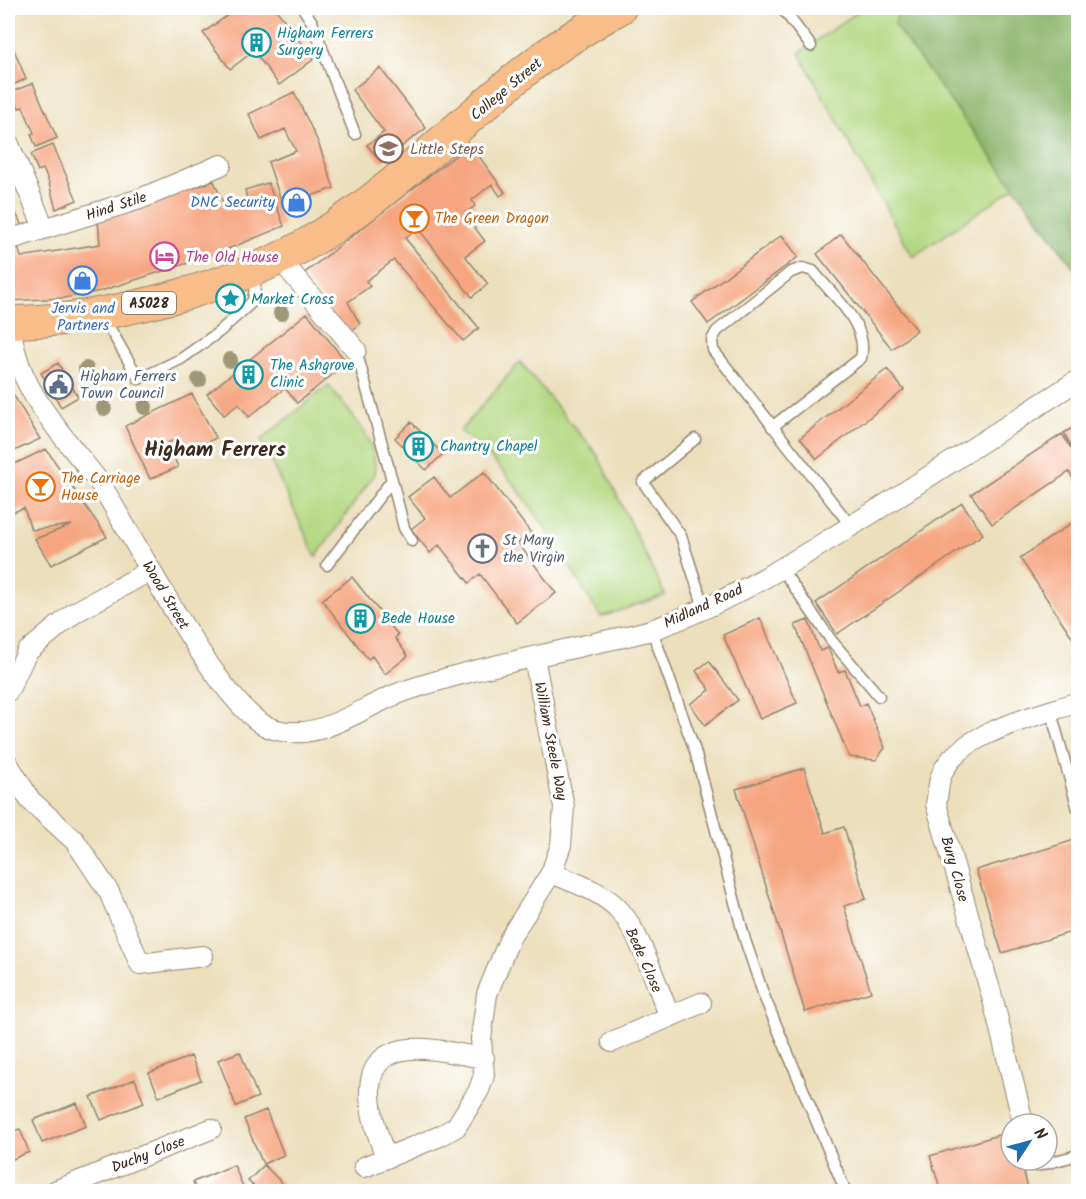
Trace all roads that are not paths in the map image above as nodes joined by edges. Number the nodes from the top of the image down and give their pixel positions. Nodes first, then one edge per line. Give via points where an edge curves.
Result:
1 (303, 8) edge
2 (620, 8) edge
3 (782, 8) edge
4 (811, 46) dead end
5 (355, 134) dead end
6 (8, 142) edge
7 (221, 165) dead end
8 (45, 228) junction
9 (8, 240) edge
10 (269, 264) junction
11 (100, 312) junction
12 (10, 322) edge
13 (356, 350) joint
14 (1078, 380) edge
15 (772, 427) junction
16 (695, 439) dead end
17 (392, 480) junction
18 (851, 526) junction
19 (412, 540) dead end
20 (327, 565) dead end
21 (781, 568) junction
22 (151, 570) junction
23 (704, 608) junction
24 (652, 630) junction
25 (534, 657) junction
26 (8, 691) edge
27 (879, 696) dead end
28 (1078, 702) edge
29 (1051, 712) junction
30 (287, 733) joint
31 (8, 764) edge
32 (1078, 809) edge
33 (551, 873) junction
34 (203, 956) dead end
35 (701, 1003) dead end
36 (670, 1017) junction
37 (612, 1042) dead end
38 (484, 1058) junction
39 (1021, 1112) edge
40 (211, 1129) dead end
41 (1078, 1155) edge
42 (386, 1158) junction
43 (1059, 1160) edge
44 (364, 1167) dead end
45 (52, 1191) edge
46 (846, 1191) edge

1 - 5 lane
2 - 10 main road, College Street / A5028 via 557,47 322,236
3 - 4 lane
6 - 8 street
7 - 8 street, Hind Stile via 140,200
8 - 9 street, Hind Stile
10 - 11 main road, A5028 via 182,294
10 - 11 lane via 253,301 219,332 181,359 139,379
10 - 13 street
11 - 12 main road, A5028
12 - 22 street, Wood Street via 12,341 25,375 46,415 98,481
13 - 17 lane
14 - 18 street, Midland Road
15 - 15 lane via 713,351 712,340 717,331 791,272 803,268 813,271 840,304 860,330 864,345 861,358
15 - 18 lane
16 - 23 lane via 643,482 681,536
17 - 19 lane
17 - 20 lane
18 - 21 street, Midland Road
21 - 23 street, Midland Road
21 - 27 lane via 831,640
22 - 26 street via 74,613 27,652
22 - 30 street, Wood Street via 221,681 264,726
23 - 24 street, Midland Road
24 - 25 street, Midland Road
24 - 46 lane via 695,751 764,996
25 - 30 street, Midland Road via 401,692 327,726 306,733
25 - 33 street, William Steele Way via 564,807 561,845
28 - 29 street, Bury Close
29 - 32 lane
29 - 39 street, Bury Close via 984,735 958,752 942,774 936,804
31 - 34 street via 30,800 75,841 109,892 140,964
33 - 36 street, Bede Close via 590,890 620,910
33 - 38 street, William Steele Way via 510,938 487,994 481,1039
35 - 36 street
36 - 37 street
38 - 42 street, William Steele Way via 479,1090 456,1126
38 - 42 street via 411,1049 382,1062 372,1078 369,1101
40 - 45 street, Duchy Close
41 - 43 lane
42 - 44 street, William Steele Way

